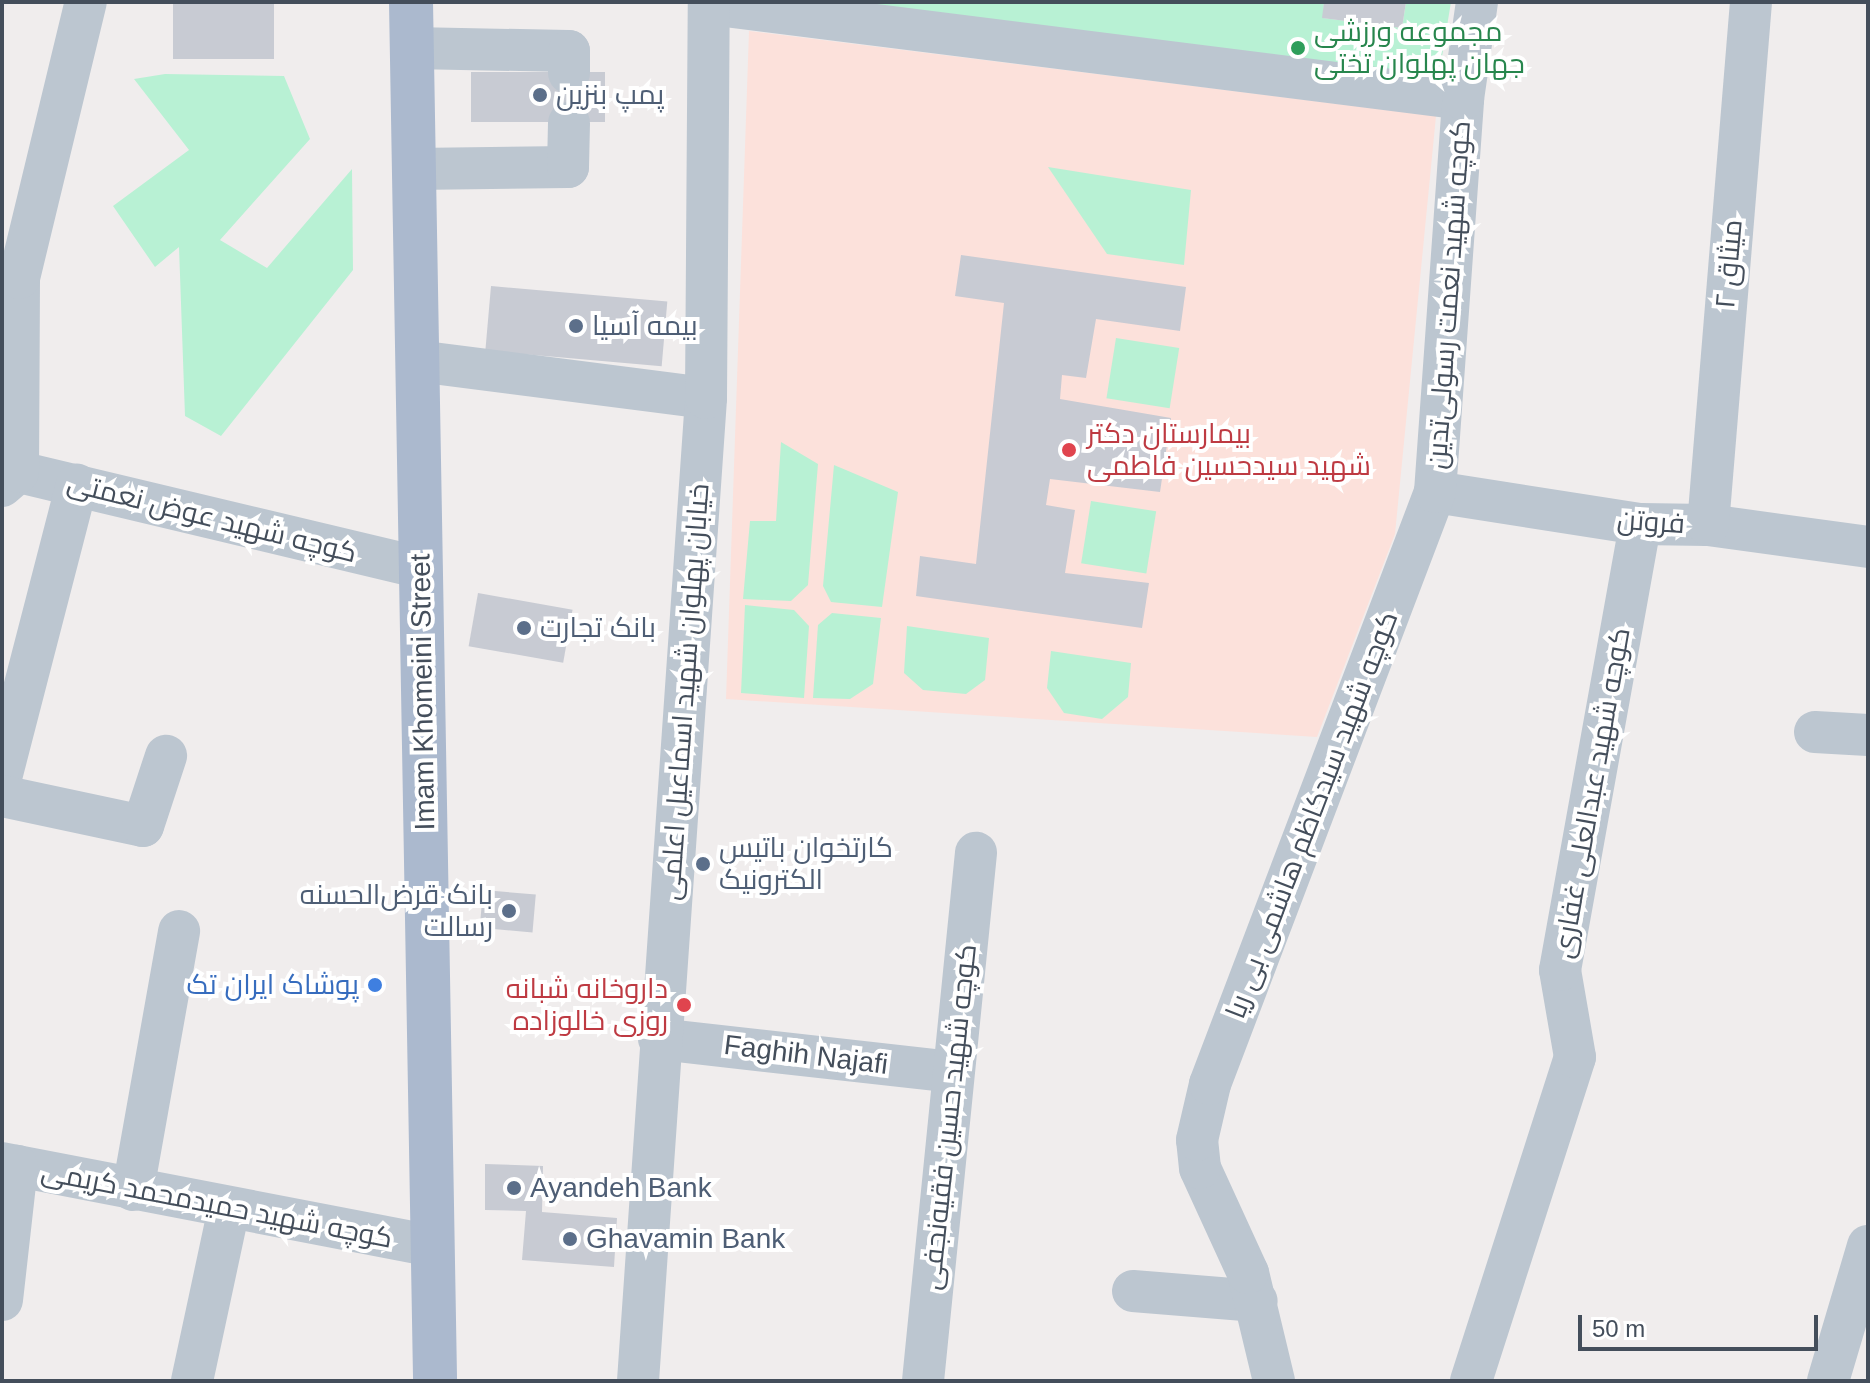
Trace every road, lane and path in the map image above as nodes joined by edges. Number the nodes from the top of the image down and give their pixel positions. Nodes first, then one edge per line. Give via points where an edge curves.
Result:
1 (86, 2) edge
2 (411, 2) edge
3 (1477, 2) edge
4 (1751, 2) edge
5 (709, 3) edge
6 (412, 48) junction
7 (569, 73) dead end
8 (1463, 99) junction
9 (569, 123) dead end
10 (414, 169) junction
11 (417, 361) junction
12 (706, 398) junction
13 (7, 475) edge
14 (77, 485) junction
15 (1435, 492) junction
16 (1640, 524) junction
17 (1708, 525) junction
18 (1868, 547) edge
19 (421, 568) junction
20 (1815, 732) dead end
21 (1868, 735) edge
22 (166, 756) dead end
23 (2, 774) edge
24 (2, 796) edge
25 (976, 853) dead end
26 (179, 931) dead end
27 (659, 1039) junction
28 (953, 1072) junction
29 (9, 1165) edge
30 (133, 1190) junction
31 (229, 1208) junction
32 (432, 1246) junction
33 (1868, 1246) edge
34 (1133, 1291) dead end
35 (2, 1300) edge
36 (1257, 1301) junction
37 (1854, 1339) edge
38 (192, 1381) edge
39 (435, 1381) edge
40 (638, 1381) edge
41 (923, 1381) edge
42 (1274, 1381) edge
43 (1471, 1381) edge
44 (1828, 1381) edge

1 - 13 street via 19,278
2 - 6 main road, Imam Khomeini Street
3 - 8 street, کوچه شهید نعمت رسولی‌تدین
4 - 17 street, میثاق ۲
5 - 8 street
5 - 12 street, خیابان پهلوان شهید اسماعیل اعلمی
6 - 7 street via 569,51
6 - 10 main road, Imam Khomeini Street
8 - 15 street, کوچه شهید نعمت رسولی‌تدین
9 - 10 street via 568,167
10 - 11 main road, Imam Khomeini Street
11 - 12 street
11 - 19 main road, Imam Khomeini Street
12 - 27 street, خیابان پهلوان شهید اسماعیل اعلمی
13 - 14 street, کوچه شهید عوض نعمتی
14 - 19 street, کوچه شهید عوض نعمتی
14 - 23 street
15 - 16 street, فروتن
15 - 36 street, کوچه شهید سیدکاظم هاشمی بی ریا via 1210,1084 1197,1140 1200,1168
16 - 17 street, فروتن
16 - 43 street, کوچه شهید عبدالعلی غفاری via 1560,970 1575,1057
17 - 18 street, فروتن
19 - 32 main road, Imam Khomeini Street
20 - 21 street
22 - 24 street via 143,826
25 - 28 street, کوچه شهید حسین فقیه‌نجفی
26 - 30 street
27 - 28 street, Faghih Najafi
27 - 40 street, خیابان پهلوان شهید اسماعیل اعلمی
28 - 41 street, کوچه شهید حسین فقیه‌نجفی
29 - 30 street, کوچه شهید حمیدمحمد کریمی
29 - 35 street
30 - 31 street, کوچه شهید حمیدمحمد کریمی
31 - 32 street, کوچه شهید حمیدمحمد کریمی
31 - 38 street
32 - 39 main road, Imam Khomeini Street
33 - 37 street
34 - 36 street
36 - 42 street
37 - 44 street

